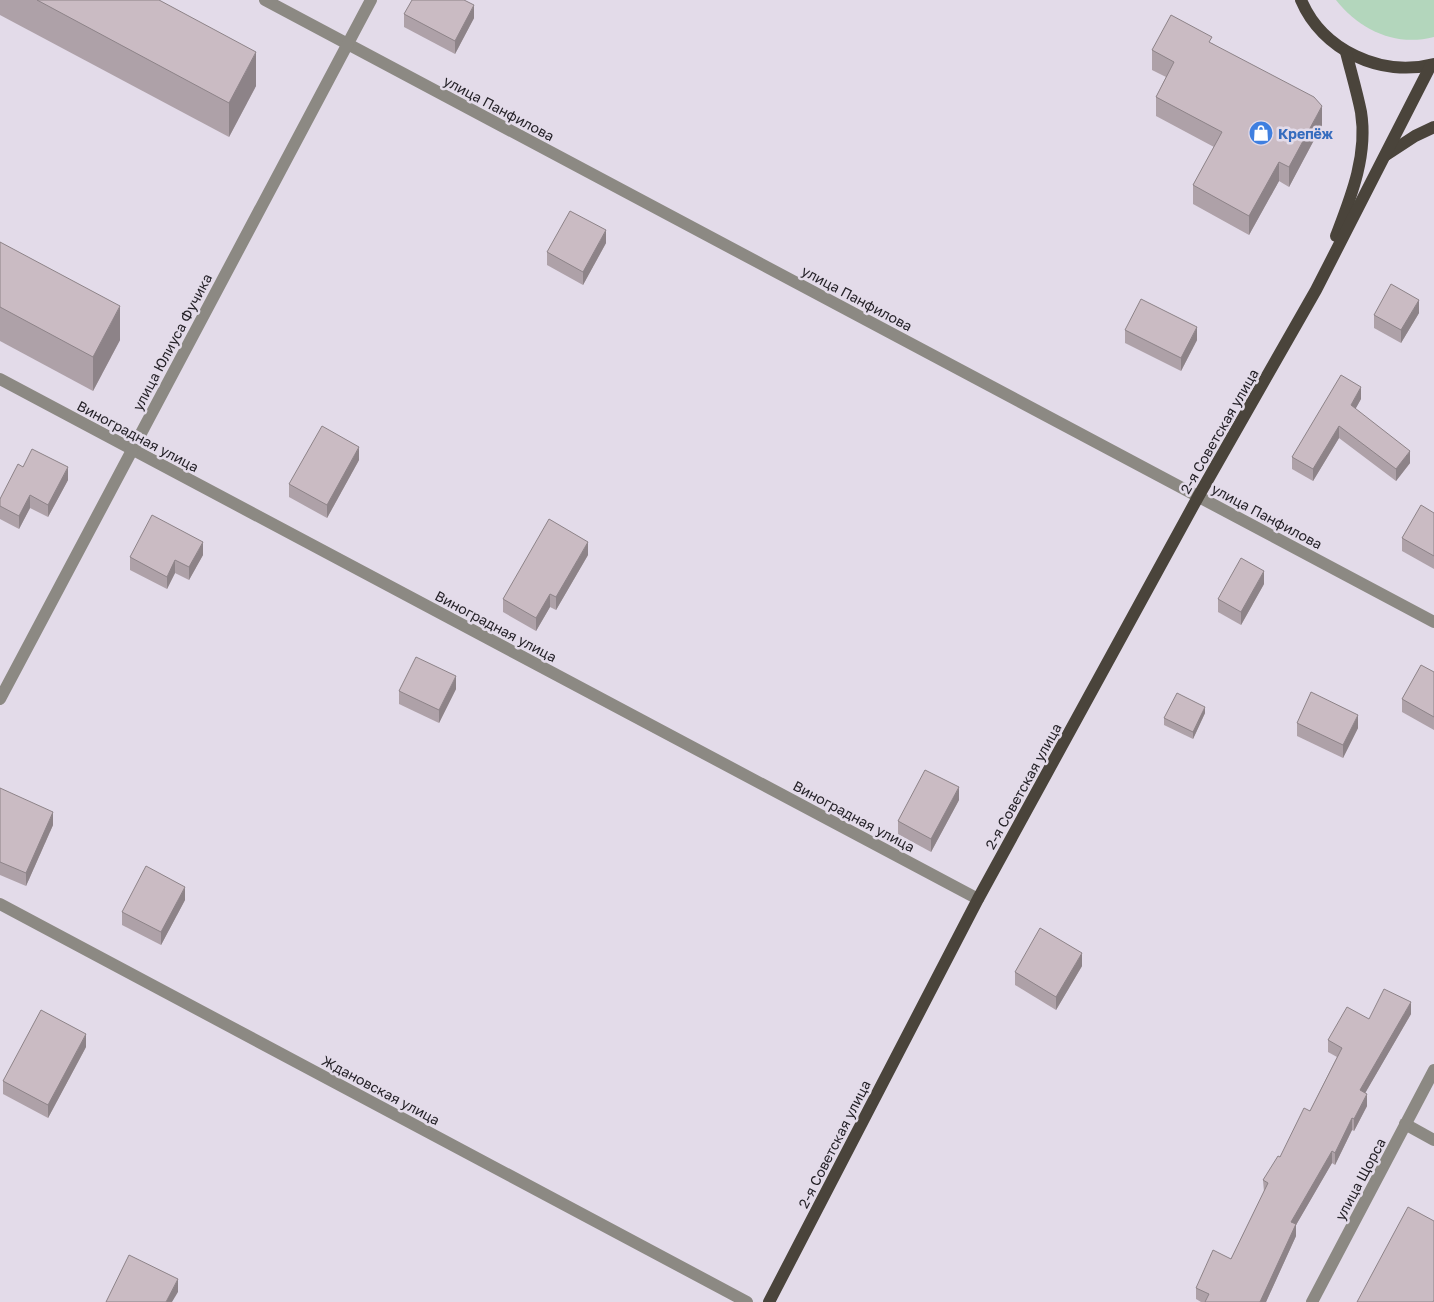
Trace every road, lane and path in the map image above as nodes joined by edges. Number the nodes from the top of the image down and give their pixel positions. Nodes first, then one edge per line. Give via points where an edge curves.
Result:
1 (265, 0) edge
2 (371, 0) edge
3 (1301, 0) edge
4 (348, 44) junction
5 (1346, 52) junction
6 (1432, 64) edge
7 (1434, 127) edge
8 (1384, 157) junction
9 (1316, 290) junction
10 (0, 379) edge
11 (132, 450) junction
12 (1198, 497) junction
13 (1434, 622) edge
14 (0, 699) edge
15 (978, 899) junction
16 (0, 904) edge
17 (1434, 1070) edge
18 (1405, 1124) junction
19 (1434, 1140) edge
20 (747, 1302) edge
21 (769, 1302) edge
22 (1312, 1302) edge

1 - 4 street, улица Панфилова
2 - 4 street, улица Юлиуса Фучика
3 - 5 main road via 1308,15 1324,34
4 - 11 street, улица Юлиуса Фучика
4 - 12 street, улица Панфилова
5 - 6 main road via 1388,66 1414,68
5 - 9 main road, 2-я Советская улица via 1361,114 1362,154 1354,188
6 - 8 main road, 2-я Советская улица
7 - 8 main road, 2-я Советская улица
8 - 9 main road, 2-я Советская улица
9 - 12 main road, 2-я Советская улица
10 - 11 street, Виноградная улица
11 - 14 street, улица Юлиуса Фучика
11 - 15 street, Виноградная улица
12 - 13 street, улица Панфилова
12 - 15 main road, 2-я Советская улица
15 - 21 main road, 2-я Советская улица
16 - 20 street, Ждановская улица
17 - 18 street, улица Щорса
18 - 19 street
18 - 22 street, улица Щорса

